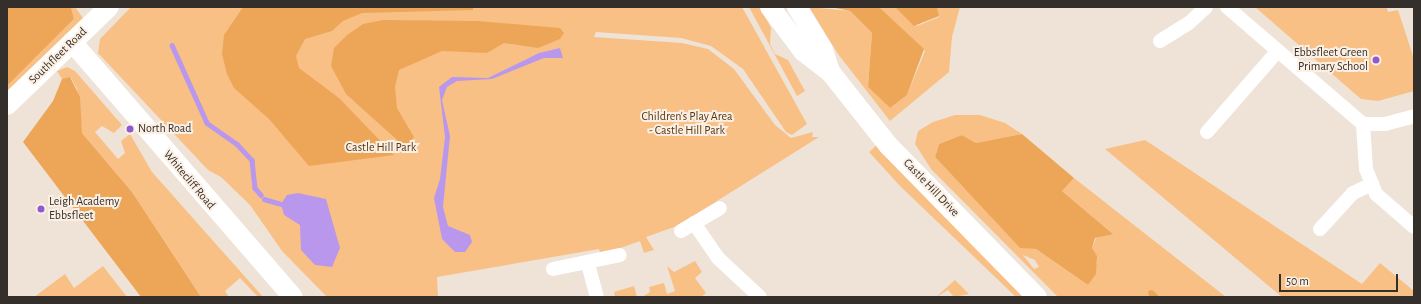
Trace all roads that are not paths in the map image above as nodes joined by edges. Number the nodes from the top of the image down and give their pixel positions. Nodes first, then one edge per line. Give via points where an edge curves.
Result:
1 (109, 7) edge
2 (770, 7) edge
3 (797, 7) edge
4 (1206, 7) edge
5 (1226, 7) edge
6 (1160, 41) dead end
7 (72, 42) junction
8 (1276, 53) junction
9 (831, 73) junction
10 (7, 105) edge
11 (1414, 116) edge
12 (1363, 124) junction
13 (1207, 132) dead end
14 (1372, 184) junction
15 (720, 208) dead end
16 (694, 223) junction
17 (1414, 227) edge
18 (1320, 229) dead end
19 (681, 231) dead end
20 (620, 255) dead end
21 (588, 264) junction
22 (553, 269) dead end
23 (294, 297) edge
24 (598, 297) edge
25 (760, 297) edge
26 (1038, 297) edge

1 - 7 street, Southfleet Road
2 - 9 street, Castle Hill Drive via 803,50
3 - 9 street, Castle Hill Drive via 823,50
4 - 6 street via 1189,23
5 - 8 street
7 - 10 street, Southfleet Road
7 - 23 street, Whitecliff Road
8 - 12 street
8 - 13 street
9 - 26 street, Castle Hill Drive via 888,144
11 - 12 street via 1385,124
12 - 14 street via 1366,169
14 - 17 street via 1376,194
14 - 18 street via 1353,193
15 - 16 street
16 - 19 street
16 - 25 street via 718,258
20 - 21 street
21 - 22 street
21 - 24 street

